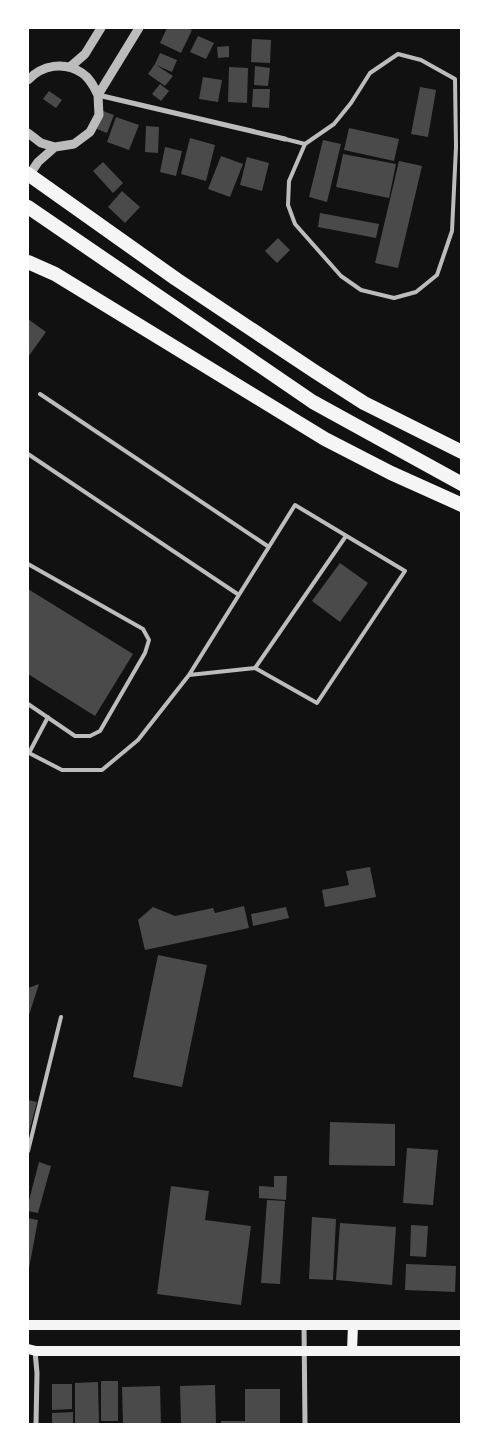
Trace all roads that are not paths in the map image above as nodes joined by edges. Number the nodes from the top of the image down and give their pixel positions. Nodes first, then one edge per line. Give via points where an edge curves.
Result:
1 (101, 28) edge
2 (139, 28) edge
3 (70, 67) junction
4 (28, 80) edge
5 (98, 95) junction
6 (28, 133) edge
7 (285, 139) joint
8 (305, 144) junction
9 (55, 147) junction
10 (28, 176) edge
11 (33, 211) edge
12 (28, 262) edge
13 (40, 394) dead end
14 (462, 452) edge
15 (28, 454) edge
16 (462, 484) edge
17 (462, 506) edge
18 (346, 536) junction
19 (269, 547) junction
20 (28, 564) edge
21 (239, 595) junction
22 (255, 668) junction
23 (188, 675) junction
24 (28, 704) edge
25 (48, 717) junction
26 (62, 1017) dead end
27 (28, 1151) edge
28 (28, 1325) edge
29 (353, 1325) junction
30 (462, 1325) edge
31 (304, 1326) junction
32 (30, 1351) edge
33 (304, 1351) junction
34 (352, 1351) junction
35 (462, 1351) edge
36 (36, 1424) edge
37 (305, 1424) edge

1 - 3 street via 85,54
2 - 5 street
3 - 4 street via 45,67
3 - 5 street via 83,73
5 - 7 street
5 - 9 street via 98,114 90,132 74,144
6 - 9 street via 41,143
7 - 8 lane
8 - 8 lane via 334,124 370,73 398,54 421,60 455,79 452,231 437,275 416,292 394,298 361,290 341,276 295,224 288,206 289,181
9 - 10 street
10 - 14 highway via 364,403
11 - 16 highway via 312,402
12 - 17 highway via 55,274 325,439
13 - 19 lane
15 - 21 lane
18 - 19 lane via 295,505
18 - 22 lane
18 - 22 lane via 405,570 317,703
19 - 21 lane
20 - 25 lane via 142,629 149,640 145,653 100,731 90,736 75,736
21 - 23 lane
22 - 23 lane
23 - 25 lane via 138,740 102,770 62,770 29,753
24 - 25 lane
26 - 27 lane
28 - 31 main road
29 - 30 main road
29 - 31 main road
29 - 34 main road
31 - 33 street
32 - 33 main road
32 - 36 street
33 - 34 main road
33 - 37 street
34 - 35 main road

